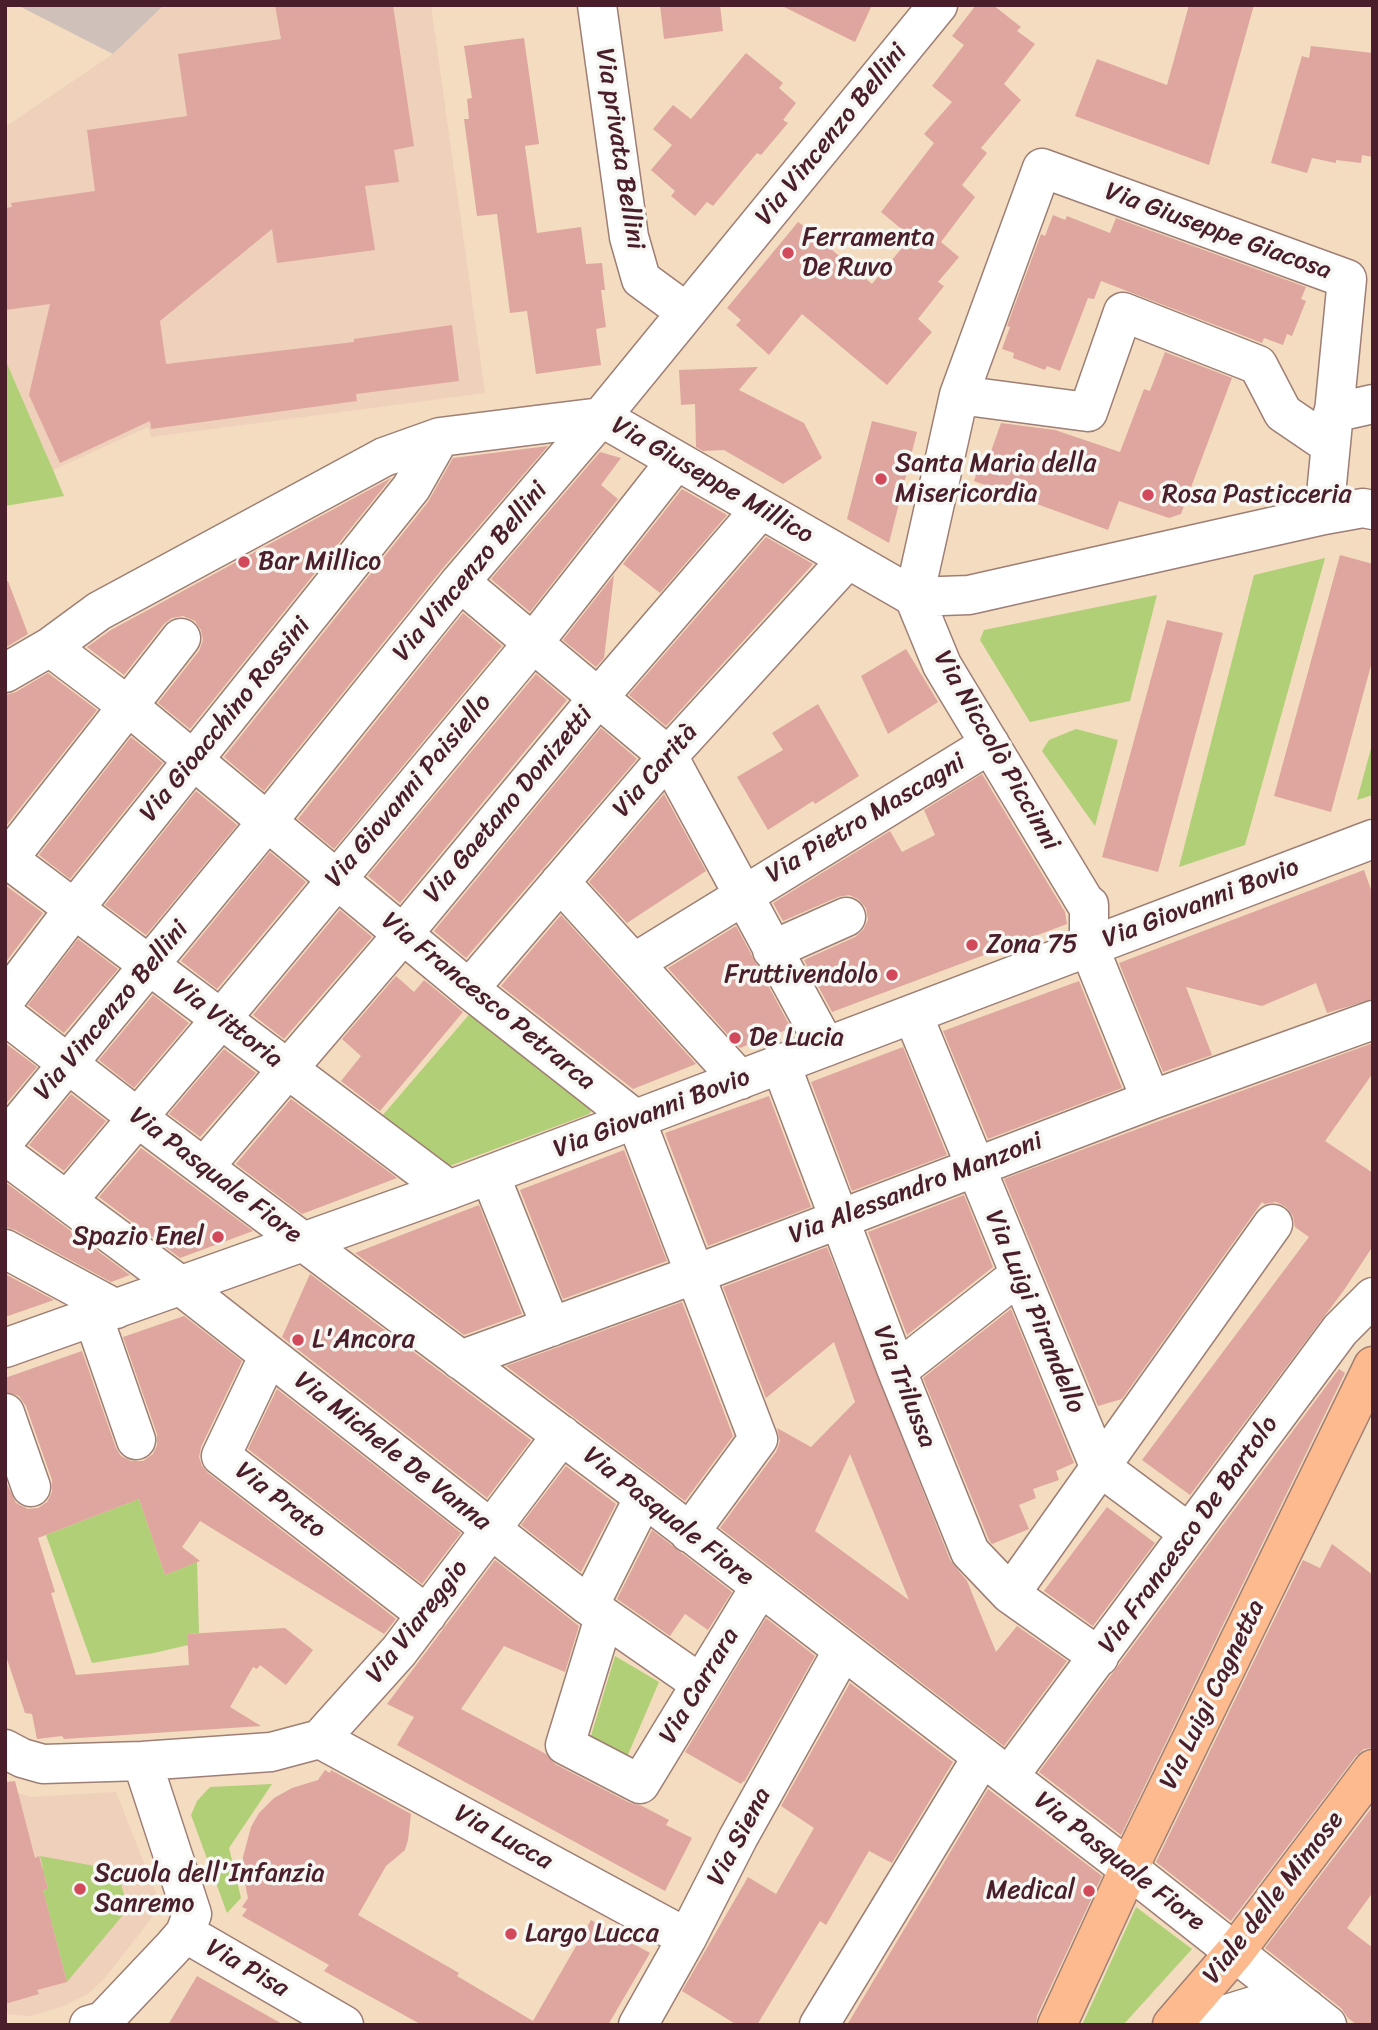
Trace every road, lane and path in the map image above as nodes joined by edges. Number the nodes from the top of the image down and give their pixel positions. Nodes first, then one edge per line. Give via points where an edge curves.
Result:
1 (597, 5) edge
2 (938, 5) edge
3 (686, 312) junction
4 (960, 394) junction
5 (1373, 404) edge
6 (601, 417) junction
7 (1331, 429) junction
8 (440, 437) junction
9 (676, 461) junction
10 (761, 509) junction
11 (1373, 510) edge
12 (1324, 515) junction
13 (848, 559) junction
14 (460, 582) junction
15 (914, 597) junction
16 (181, 638) dead end
17 (533, 643) junction
18 (50, 647) junction
19 (5, 673) edge
20 (597, 699) junction
21 (128, 706) junction
22 (989, 744) junction
23 (668, 756) junction
24 (194, 760) junction
25 (267, 822) junction
26 (1373, 839) edge
27 (6, 860) edge
28 (336, 878) junction
29 (560, 882) junction
30 (742, 895) junction
31 (74, 909) junction
32 (846, 917) dead end
33 (403, 934) junction
34 (1089, 947) junction
35 (772, 950) junction
36 (634, 963) junction
37 (149, 965) junction
38 (469, 989) junction
39 (5, 1000) edge
40 (5, 1015) edge
41 (913, 1015) junction
42 (221, 1019) junction
43 (1373, 1020) edge
44 (826, 1047) junction
45 (68, 1064) junction
46 (781, 1065) junction
47 (288, 1069) junction
48 (740, 1080) junction
49 (1150, 1100) junction
50 (138, 1118) junction
51 (636, 1120) junction
52 (5, 1140) edge
53 (5, 1155) edge
54 (204, 1167) junction
55 (974, 1167) junction
56 (490, 1175) junction
57 (449, 1190) junction
58 (67, 1201) junction
59 (838, 1219) junction
60 (1273, 1224) dead end
61 (303, 1242) junction
62 (5, 1249) edge
63 (696, 1274) junction
64 (1019, 1275) junction
65 (181, 1286) junction
66 (1373, 1297) edge
67 (105, 1312) junction
68 (551, 1327) junction
69 (5, 1348) edge
70 (269, 1355) junction
71 (460, 1360) junction
72 (1373, 1366) edge
73 (897, 1371) junction
74 (5, 1413) edge
75 (562, 1435) junction
76 (136, 1440) dead end
77 (1099, 1466) junction
78 (31, 1487) dead end
79 (644, 1497) junction
80 (490, 1529) junction
81 (689, 1533) junction
82 (1189, 1533) junction
83 (760, 1587) junction
84 (1010, 1594) junction
85 (596, 1612) junction
86 (427, 1615) junction
87 (843, 1650) junction
88 (1099, 1657) junction
89 (701, 1684) junction
90 (320, 1739) junction
91 (5, 1749) edge
92 (142, 1760) junction
93 (995, 1766) junction
94 (1373, 1769) edge
95 (1129, 1869) junction
96 (185, 1933) junction
97 (687, 1938) junction
98 (1235, 1952) junction
99 (1316, 2017) edge
100 (652, 2019) edge
101 (101, 2024) edge
102 (344, 2025) edge
103 (819, 2025) edge
104 (1058, 2025) edge
105 (1172, 2025) edge
106 (1199, 2025) edge

1 - 3 street, Via privata Bellini via 629,237 641,279
2 - 3 street, Via Vincenzo Bellini
3 - 6 street, Via Vincenzo Bellini
4 - 7 street via 1087,412 1123,312 1258,365 1283,413
4 - 7 street, Via Giuseppe Giacosa via 1042,168 1347,279
4 - 15 street
5 - 7 street
6 - 8 street, Via Giuseppe Millico
6 - 9 street, Via Giuseppe Millico
6 - 14 street, Via Vincenzo Bellini
7 - 12 street, Via Giuseppe Giacosa
8 - 18 street, Via Giuseppe Millico via 384,457 99,611
8 - 24 street, Via Gioacchino Rossini via 411,488
9 - 10 street, Via Giuseppe Millico
9 - 17 street, Via Giovanni Paisiello
10 - 13 street, Via Giuseppe Millico
10 - 20 street, Via Gaetano Donizetti
11 - 12 street
12 - 15 street via 969,595
13 - 15 street, Via Giuseppe Millico
13 - 23 street, Via Carità
14 - 17 street
14 - 25 street, Via Vincenzo Bellini
15 - 22 street, Via Niccolò Piccinni via 942,666
16 - 21 street
17 - 20 street
17 - 28 street, Via Giovanni Paisiello
18 - 19 street, Via Giuseppe Millico
18 - 21 street, Via Francesco Petrarca
20 - 23 street
20 - 33 street, Via Gaetano Donizetti
21 - 24 street, Via Francesco Petrarca
21 - 27 street
22 - 30 street, Via Pietro Mascagni
22 - 34 street, Via Niccolò Piccinni via 1089,905
23 - 29 street, Via Carità
23 - 30 street
24 - 25 street, Via Francesco Petrarca
24 - 31 street, Via Gioacchino Rossini
25 - 28 street, Via Francesco Petrarca
25 - 37 street, Via Vincenzo Bellini
26 - 34 street, Via Giovanni Bovio
27 - 31 street, Via Vittoria
28 - 33 street, Via Francesco Petrarca
28 - 42 street, Via Giovanni Paisiello
29 - 36 street
29 - 38 street, Via Carità
30 - 35 street
30 - 36 street, Via Pietro Mascagni
31 - 37 street, Via Vittoria
31 - 39 street, Via Gioacchino Rossini
32 - 35 street
33 - 38 street, Via Francesco Petrarca
33 - 47 street, Via Gaetano Donizetti
34 - 41 street, Via Giovanni Bovio
34 - 49 street
35 - 44 street
36 - 48 street
37 - 42 street, Via Vittoria
37 - 45 street, Via Vincenzo Bellini
38 - 51 street, Via Francesco Petrarca
40 - 45 street, Via Pasquale Fiore
41 - 44 street, Via Giovanni Bovio
41 - 55 street, Via Luigi Pirandello
42 - 47 street, Via Vittoria
42 - 50 street, Via Giovanni Paisiello
43 - 49 street, Via Alessandro Manzoni
44 - 46 street, Via Giovanni Bovio
45 - 50 street, Via Pasquale Fiore
45 - 52 street, Via Vincenzo Bellini
46 - 48 street, Via Giovanni Bovio
46 - 59 street, Via Trilussa
47 - 54 street, Via Gaetano Donizetti
47 - 57 street, Via Vittoria
48 - 51 street, Via Giovanni Bovio
49 - 55 street, Via Alessandro Manzoni
50 - 54 street, Via Pasquale Fiore
50 - 58 street, Via Giovanni Paisiello
51 - 56 street, Via Giovanni Bovio
51 - 63 street
53 - 58 street, Via Michele De Vanna
54 - 61 street, Via Pasquale Fiore
55 - 59 street, Via Alessandro Manzoni
55 - 64 street, Via Luigi Pirandello
56 - 57 street, Via Giovanni Bovio
56 - 68 street
57 - 61 street, Via Giovanni Bovio
58 - 65 street, Via Michele De Vanna
59 - 63 street, Via Alessandro Manzoni
59 - 73 street, Via Trilussa
60 - 77 street
61 - 65 street, Via Giovanni Bovio
61 - 71 street, Via Pasquale Fiore
62 - 67 street
63 - 68 street, Via Alessandro Manzoni
63 - 81 street via 758,1439
64 - 73 street
64 - 77 street, Via Luigi Pirandello
65 - 67 street, Via Giovanni Bovio
65 - 70 street, Via Michele De Vanna
66 - 82 street, Via Francesco De Bartolo via 1340,1330
67 - 69 street, Via Giovanni Bovio
67 - 76 street
68 - 71 street, Via Alessandro Manzoni
70 - 80 street, Via Michele De Vanna
70 - 86 street, Via Prato via 221,1456
71 - 75 street, Via Pasquale Fiore
72 - 95 main road, Via Luigi Cagnetta
73 - 84 street, Via Trilussa via 970,1552
74 - 78 street
75 - 79 street, Via Pasquale Fiore
75 - 80 street, Via Viareggio
77 - 82 street
77 - 84 street
79 - 81 street, Via Pasquale Fiore
79 - 85 street
80 - 85 street, Via Michele De Vanna
80 - 86 street, Via Viareggio
81 - 83 street, Via Pasquale Fiore
82 - 88 street, Via Francesco De Bartolo
83 - 87 street, Via Pasquale Fiore
83 - 89 street, Via Carrara
84 - 88 street, Via Trilussa
85 - 89 street, Via Michele De Vanna
85 - 89 street, Via Carrara via 565,1745 640,1784
86 - 90 street, Via Viareggio
87 - 93 street, Via Pasquale Fiore
87 - 97 street, Via Siena
88 - 93 street, Via Francesco De Bartolo
90 - 92 street via 271,1752
90 - 97 street, Via Lucca
91 - 92 street via 43,1763
92 - 96 street via 192,1914
93 - 95 street, Via Pasquale Fiore
93 - 103 street, Via Francesco De Bartolo
94 - 98 main road, Viale delle Mimose
95 - 98 street, Via Pasquale Fiore
95 - 104 main road, Via Luigi Cagnetta
96 - 101 street
96 - 102 street, Via Pisa
97 - 100 street, Via Siena
98 - 99 street, Via Pasquale Fiore
98 - 105 main road, Viale delle Mimose
99 - 106 street, Viale delle Mimose via 1278,2004 1253,2006

